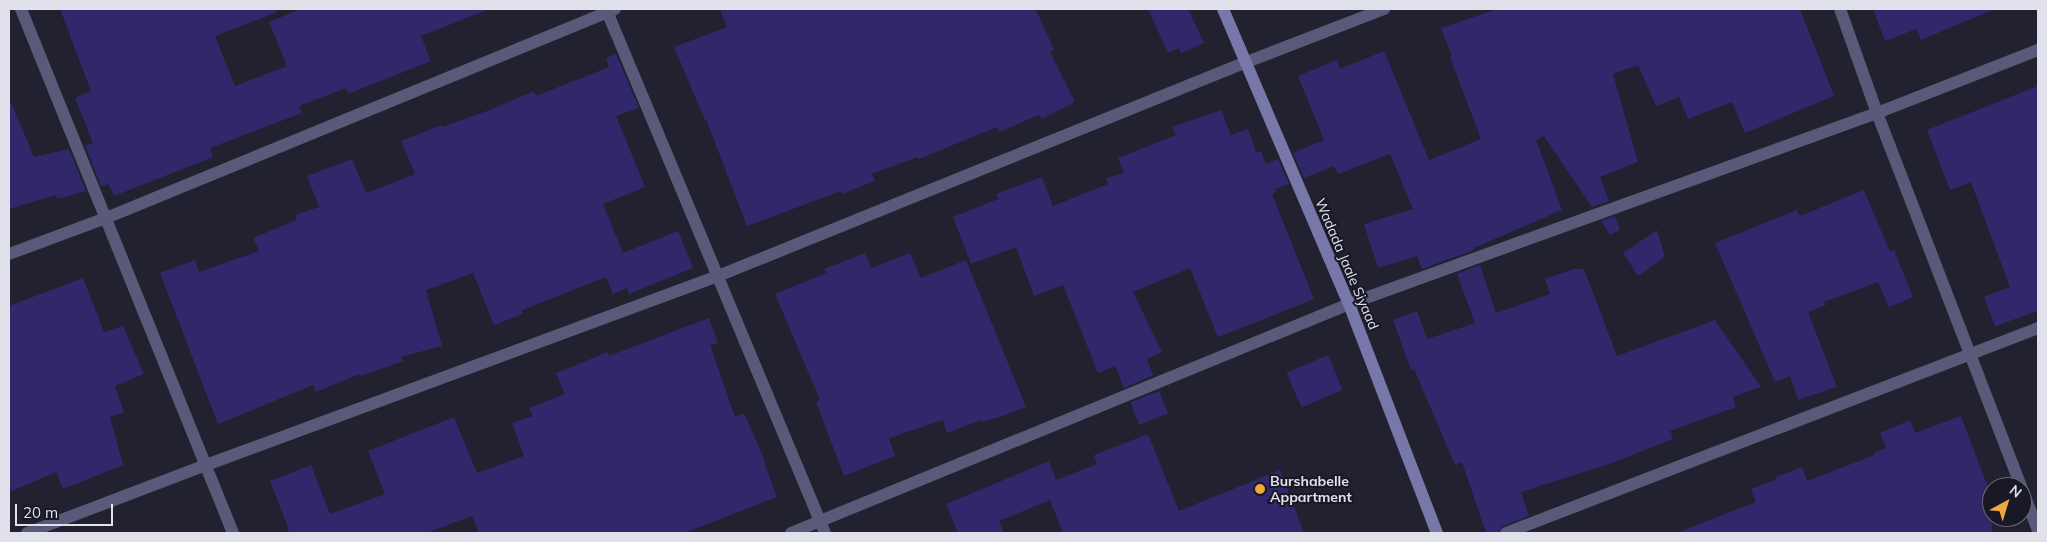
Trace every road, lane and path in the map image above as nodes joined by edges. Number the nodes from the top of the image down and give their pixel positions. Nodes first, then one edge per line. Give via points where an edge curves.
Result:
1 (21, 9) edge
2 (1223, 9) edge
3 (1384, 9) edge
4 (1840, 9) edge
5 (610, 10) edge
6 (2038, 50) edge
7 (1244, 63) junction
8 (1877, 113) junction
9 (106, 218) junction
10 (9, 254) edge
11 (718, 276) junction
12 (1349, 304) junction
13 (2038, 328) edge
14 (1972, 353) junction
15 (206, 465) junction
16 (823, 527) edge
17 (2038, 530) edge
18 (27, 533) edge
19 (233, 533) edge
20 (791, 533) edge
21 (1437, 533) edge
22 (1506, 533) edge

1 - 9 street
2 - 7 main road, Wadada Jaale Siyaad
3 - 7 street
4 - 8 street
5 - 9 street
5 - 11 street
6 - 8 street
7 - 11 street
7 - 12 main road, Wadada Jaale Siyaad
8 - 12 street
8 - 14 street
9 - 10 street
9 - 15 street
11 - 15 street
11 - 16 street
12 - 16 street
12 - 21 main road, Wadada Jaale Siyaad
13 - 14 street
14 - 17 street
14 - 22 street
15 - 18 street
15 - 19 street
16 - 20 street

